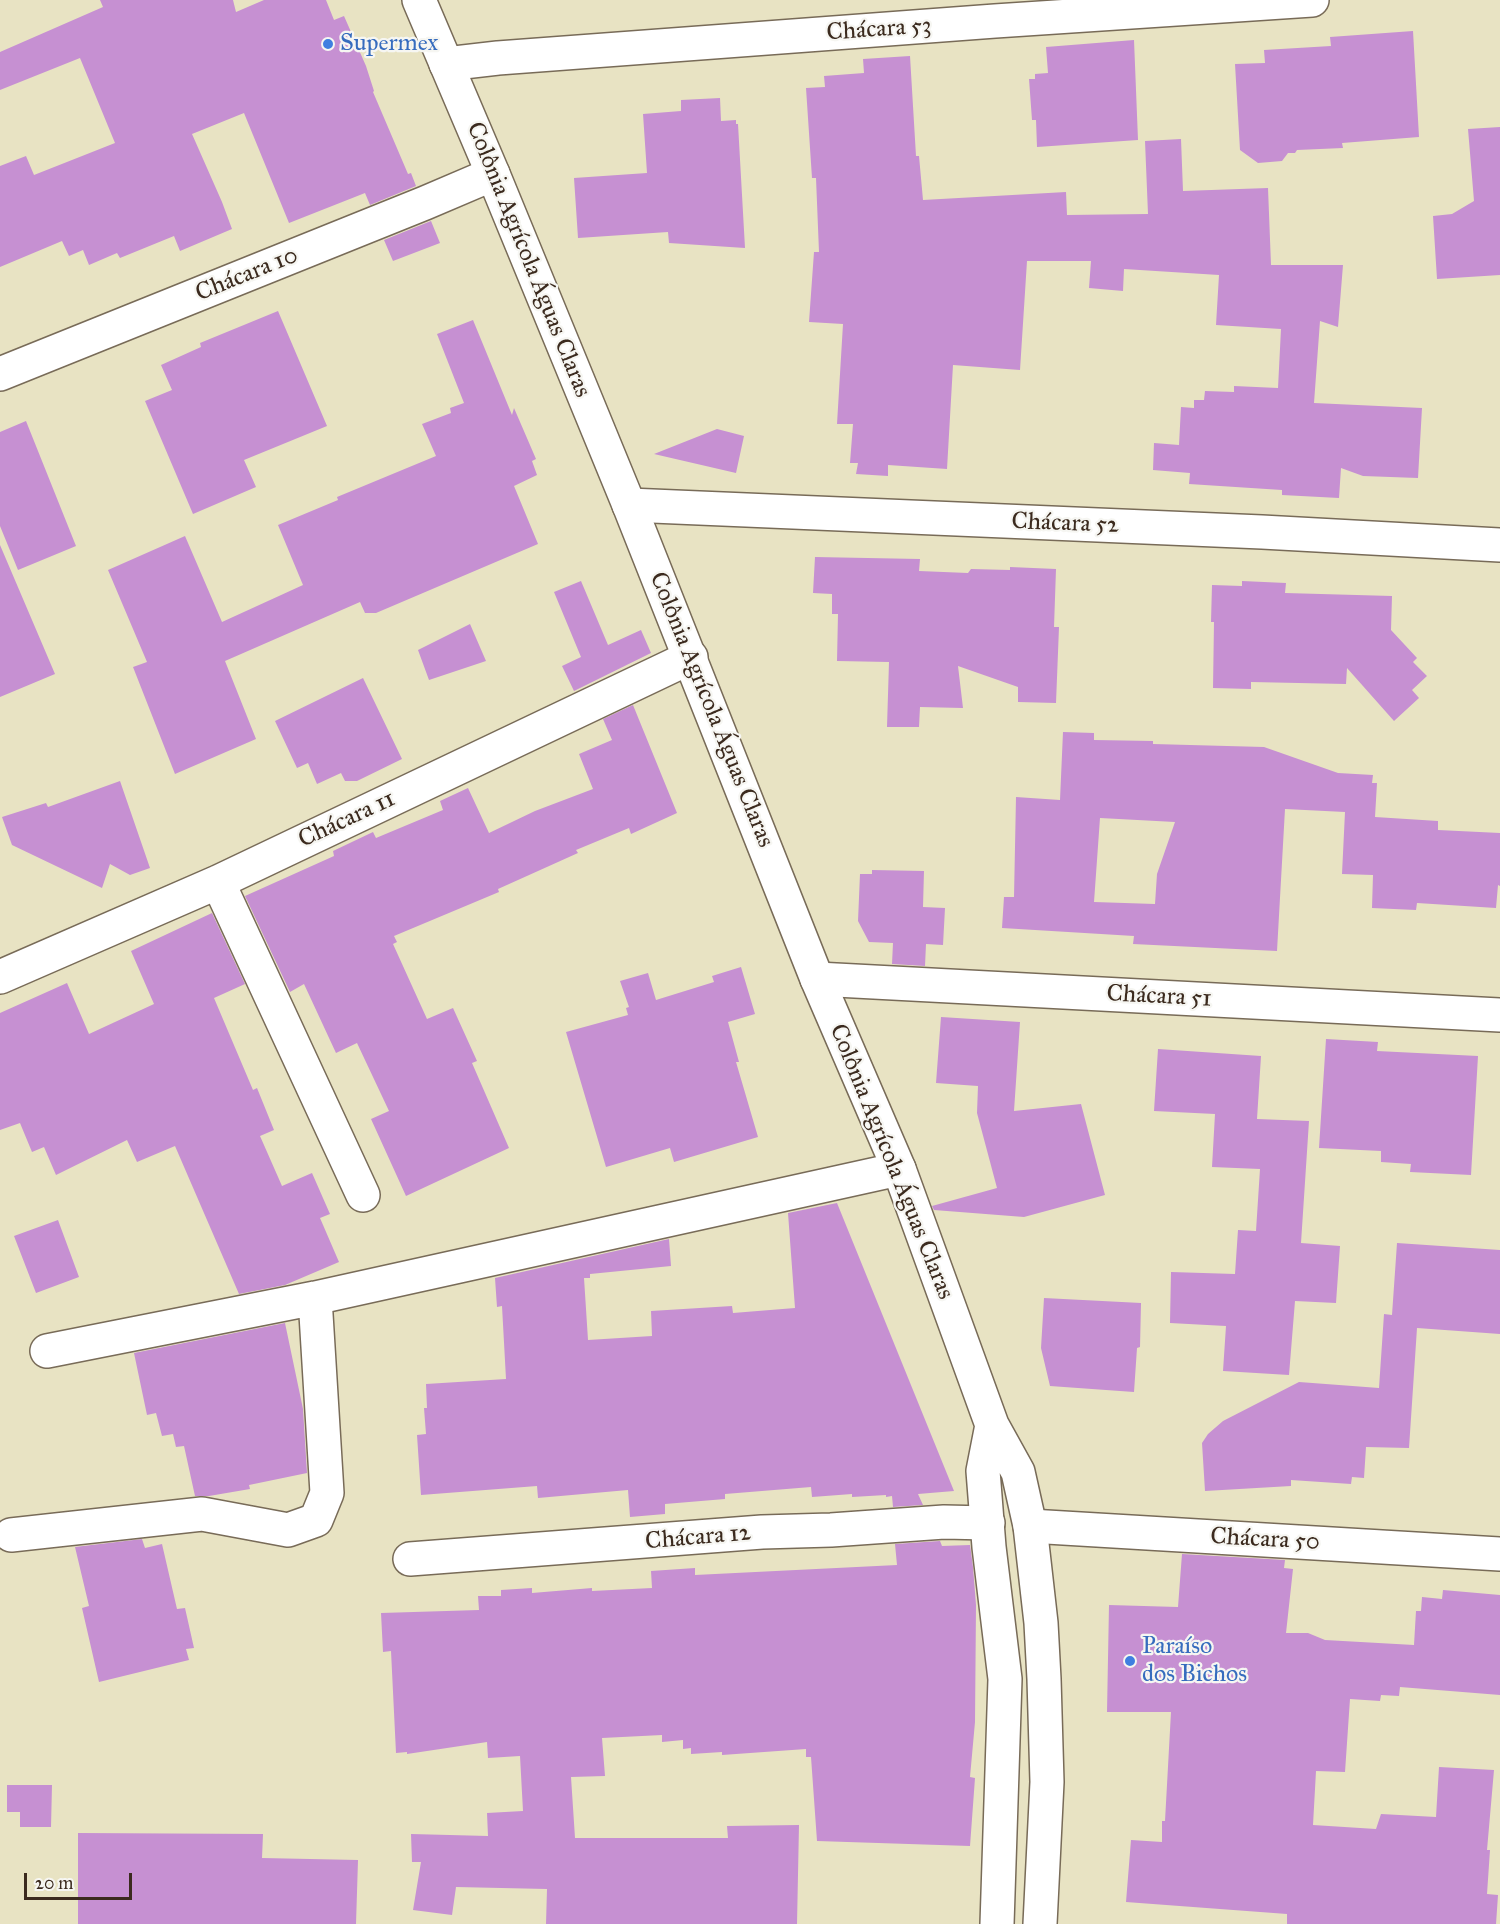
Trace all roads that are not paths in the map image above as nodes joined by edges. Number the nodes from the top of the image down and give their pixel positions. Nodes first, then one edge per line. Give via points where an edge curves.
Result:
1 (419, 0) edge
2 (1312, 0) edge
3 (446, 64) junction
4 (493, 174) junction
5 (0, 374) edge
6 (629, 505) junction
7 (1500, 545) edge
8 (691, 657) junction
9 (218, 882) junction
10 (0, 977) edge
11 (818, 979) junction
12 (1500, 1015) edge
13 (899, 1169) junction
14 (363, 1195) dead end
15 (315, 1298) junction
16 (47, 1351) dead end
17 (992, 1425) junction
18 (988, 1523) junction
19 (1030, 1526) junction
20 (11, 1535) dead end
21 (1500, 1554) edge
22 (410, 1559) dead end
23 (998, 1924) edge
24 (1040, 1924) edge

1 - 3 street, Colônia Agrícola Águas Claras
2 - 3 street, Chácara 53
3 - 4 street, Colônia Agrícola Águas Claras
4 - 5 street, Chácara 10
4 - 6 street, Colônia Agrícola Águas Claras
6 - 7 street, Chácara 52 via 1262,531
6 - 8 street, Colônia Agrícola Águas Claras
8 - 9 street, Chácara 11
8 - 11 street, Colônia Agrícola Águas Claras
9 - 10 street, Chácara 11
9 - 14 street
11 - 12 street, Chácara 51
11 - 13 street, Colônia Agrícola Águas Claras
13 - 15 street
13 - 17 street, Colônia Agrícola Águas Claras
15 - 16 street
15 - 20 street via 327,1493 316,1520 288,1530 202,1514
17 - 18 street via 983,1471
17 - 19 street, Colônia Agrícola Águas Claras via 1018,1472
18 - 22 street, Chácara 12 via 762,1532
18 - 23 street via 1005,1679
19 - 21 street, Chácara 50
19 - 24 street, Colônia Agrícola Águas Claras via 1041,1623 1047,1782

